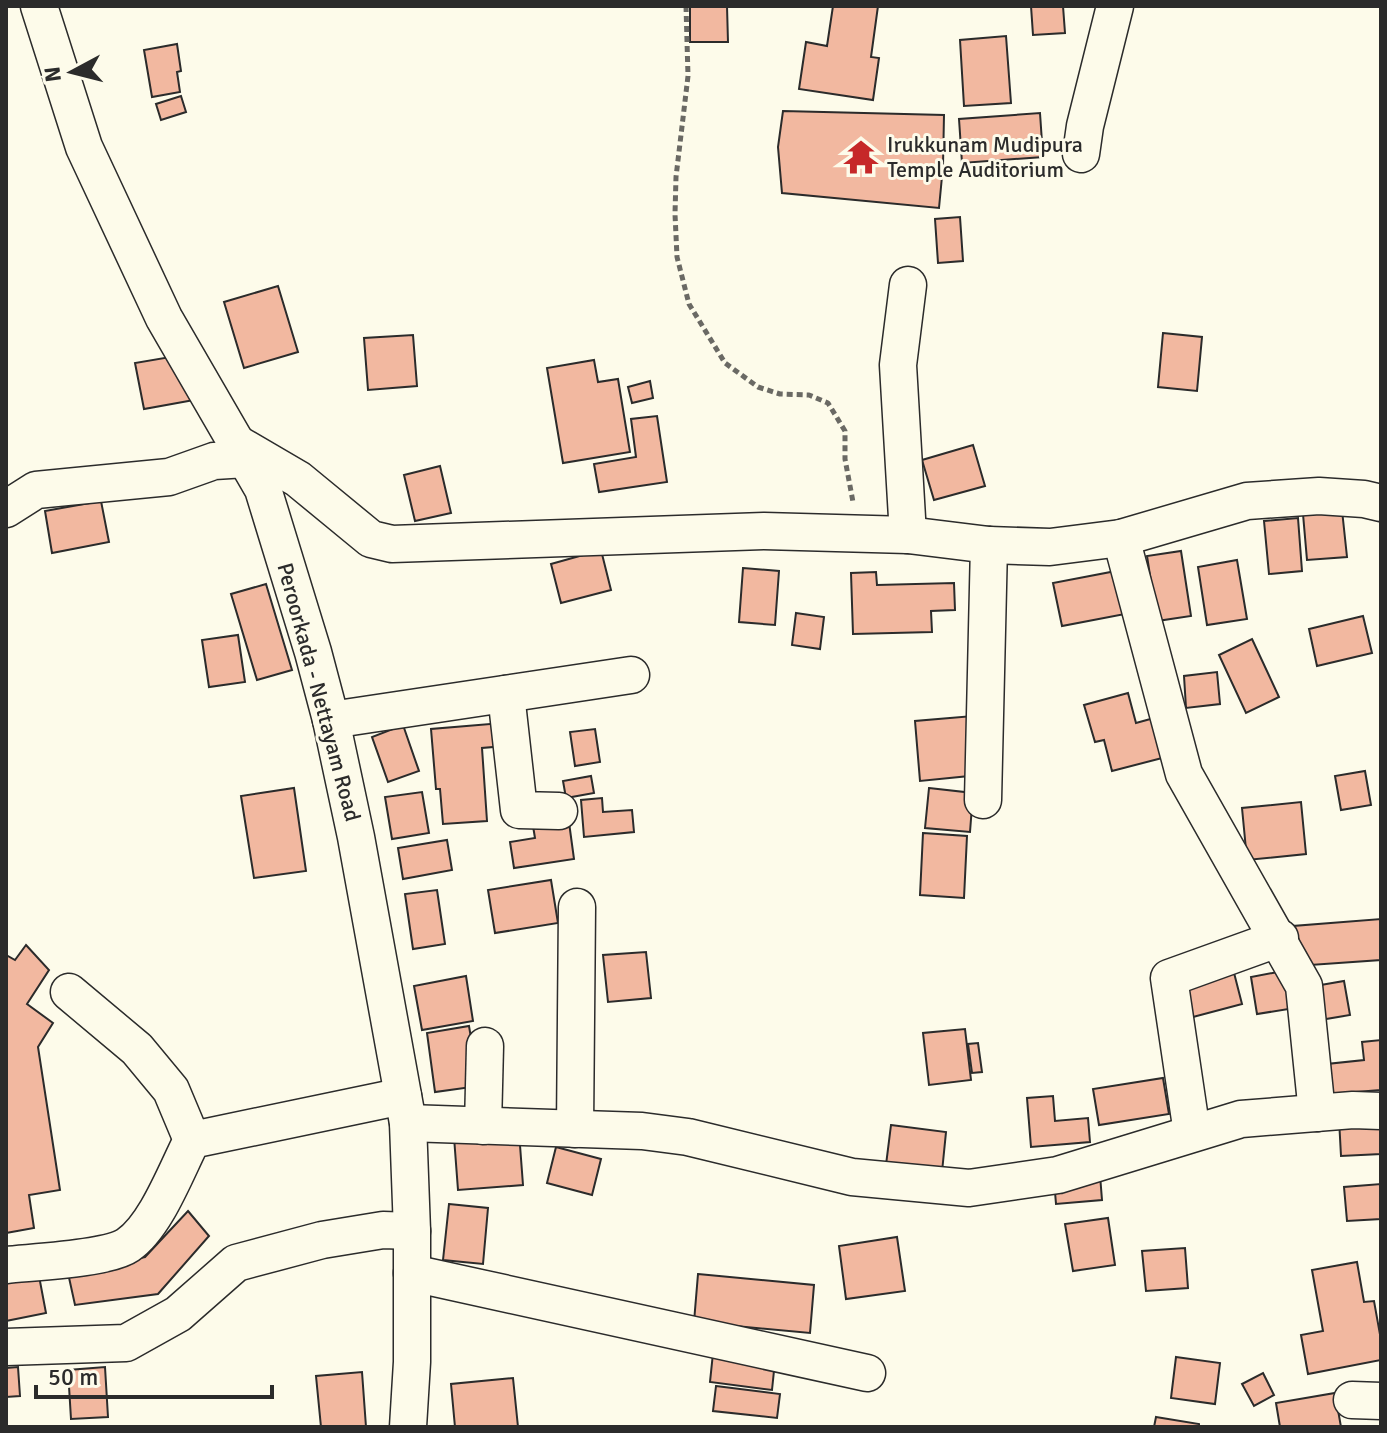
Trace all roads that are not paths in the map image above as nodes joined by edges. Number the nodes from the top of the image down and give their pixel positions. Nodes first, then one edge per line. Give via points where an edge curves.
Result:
1 (39, 6) edge
2 (1115, 6) edge
3 (1081, 154) dead end
4 (908, 285) dead end
5 (241, 451) junction
6 (1381, 503) edge
7 (6, 509) edge
8 (908, 535) junction
9 (1121, 538) junction
10 (989, 545) junction
11 (631, 675) dead end
12 (506, 694) junction
13 (331, 720) junction
14 (983, 800) dead end
15 (559, 811) dead end
16 (577, 907) dead end
17 (1280, 938) junction
18 (69, 992) dead end
19 (485, 1046) dead end
20 (405, 1109) junction
21 (1381, 1111) edge
22 (1317, 1113) junction
23 (483, 1126) junction
24 (575, 1129) junction
25 (1192, 1133) junction
26 (192, 1140) junction
27 (412, 1231) junction
28 (6, 1265) edge
29 (412, 1273) junction
30 (6, 1347) edge
31 (867, 1373) dead end
32 (408, 1427) edge

1 - 5 street, Peroorkada - Nettayam Road via 84,147 164,318
2 - 3 street
4 - 8 street via 898,365
5 - 7 street via 169,477 36,490
5 - 8 street via 298,479 371,539 392,544 764,531
5 - 13 street, Peroorkada - Nettayam Road via 263,489
6 - 9 street via 1319,496 1247,501
8 - 10 street
9 - 10 street via 1050,547
9 - 17 street via 1184,774
10 - 14 street
11 - 12 street
12 - 13 street
12 - 15 street via 519,810
13 - 20 street, Peroorkada - Nettayam Road
16 - 24 street
17 - 22 street via 1304,986
17 - 25 street via 1169,978
18 - 26 street via 137,1049 171,1090
19 - 23 street
20 - 23 street
20 - 26 street
20 - 27 street, Peroorkada - Nettayam Road
21 - 22 street
22 - 25 street via 1241,1119
23 - 24 street
24 - 25 street via 688,1137 852,1177 969,1188 1058,1175
26 - 28 street via 147,1227 126,1247
27 - 29 street, Peroorkada - Nettayam Road
27 - 30 street via 322,1240 236,1263 178,1314 126,1343
29 - 31 street
29 - 32 street, Peroorkada - Nettayam Road

